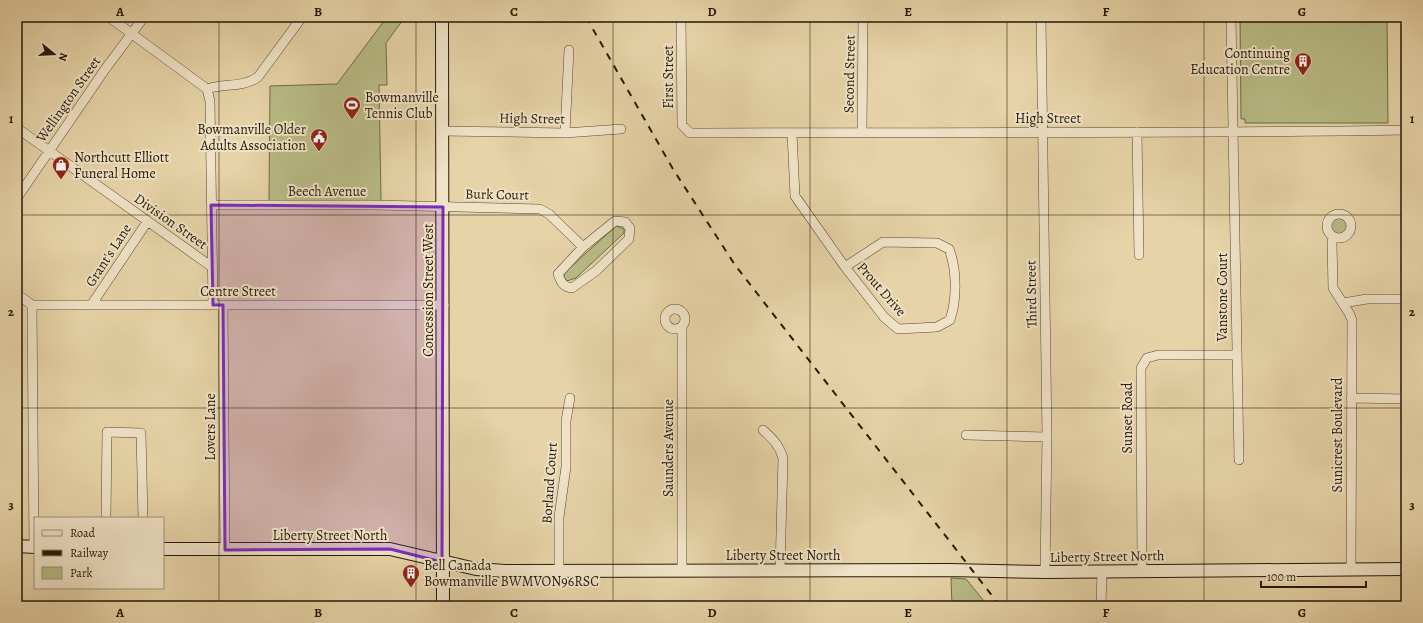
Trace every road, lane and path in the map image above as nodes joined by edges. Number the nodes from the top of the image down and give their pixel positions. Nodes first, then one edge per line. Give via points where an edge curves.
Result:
1 (109, 17) edge
2 (144, 17) edge
3 (302, 17) edge
4 (442, 17) edge
5 (478, 17) edge
6 (612, 17) edge
7 (741, 17) edge
8 (864, 17) edge
9 (1041, 17) edge
10 (1231, 17) edge
11 (555, 18) edge
12 (681, 18) edge
13 (132, 34) junction
14 (569, 50) dead end
15 (207, 89) junction
16 (17, 128) edge
17 (621, 129) dead end
18 (1406, 130) edge
19 (442, 131) junction
20 (862, 131) junction
21 (1137, 132) junction
22 (565, 133) junction
23 (792, 133) junction
24 (1042, 133) junction
25 (1232, 133) junction
26 (690, 134) joint
27 (49, 151) junction
28 (17, 198) edge
29 (211, 205) junction
30 (443, 207) junction
31 (147, 222) junction
32 (1333, 236) dead end
33 (583, 247) junction
34 (1139, 255) dead end
35 (212, 267) junction
36 (845, 267) junction
37 (17, 294) edge
38 (1406, 299) edge
39 (1343, 303) junction
40 (92, 304) junction
41 (32, 305) junction
42 (213, 305) junction
43 (224, 305) junction
44 (444, 305) junction
45 (682, 326) dead end
46 (1236, 355) junction
47 (570, 398) dead end
48 (1351, 398) junction
49 (1406, 399) edge
50 (763, 430) dead end
51 (966, 435) dead end
52 (1047, 437) junction
53 (1239, 460) dead end
54 (35, 517) edge
55 (106, 517) edge
56 (143, 517) edge
57 (17, 546) edge
58 (34, 547) edge
59 (164, 549) edge
60 (225, 550) junction
61 (442, 562) junction
62 (1351, 569) junction
63 (1406, 569) edge
64 (682, 570) junction
65 (1142, 570) junction
66 (559, 571) junction
67 (780, 571) junction
68 (1102, 571) junction
69 (1045, 572) junction
70 (444, 606) edge
71 (1101, 606) edge

1 - 13 street
2 - 13 street, Wellington Street
3 - 15 street via 258,77 250,82 217,85
4 - 19 main road, Concession Street West
5 - 11 street
6 - 11 street, bridge
6 - 12 street
7 - 12 street
8 - 20 street, Second Street
9 - 24 street, Third Street
10 - 25 street, Vanstone Court
12 - 26 street, First Street via 682,125
13 - 15 street
13 - 27 street, Wellington Street
14 - 22 street
15 - 29 street via 210,101
16 - 27 street, Division Street
17 - 22 street, High Street
18 - 25 street, High Street
19 - 22 street, High Street
19 - 30 main road, Concession Street West
20 - 23 street, High Street
20 - 24 street, High Street
21 - 24 street, High Street
21 - 25 street, High Street
21 - 34 street
23 - 26 street, High Street
23 - 36 street, Prout Drive via 795,196
24 - 52 street, Third Street
25 - 46 street, Vanstone Court
27 - 28 street, Wellington Street
27 - 31 street, Division Street
29 - 30 street, Beech Avenue
29 - 35 street
30 - 33 street, Burk Court via 540,209 549,214
30 - 44 main road, Concession Street West
31 - 35 street, Division Street
31 - 40 street, Grant's Lane
32 - 39 street, Sunicrest Boulevard via 1333,288
33 - 33 street via 558,274 566,287 572,288 596,271 629,239 630,228 625,222 615,221
35 - 42 street
36 - 36 street, Prout Drive via 884,317 898,329 937,327 950,320 954,308 954,262 949,249 937,243 882,242
37 - 41 street
38 - 39 street
39 - 48 street, Sunicrest Boulevard via 1352,320
40 - 41 street, Centre Street
40 - 42 street, Centre Street
41 - 54 street
42 - 43 street, Centre Street
43 - 44 street, Centre Street
43 - 60 street, Lovers Lane
44 - 61 main road, Concession Street West
45 - 64 street, Saunders Avenue
46 - 53 street, Vanstone Court
46 - 65 street, Sunset Road via 1158,355 1147,358 1140,368
47 - 66 street, Borland Court via 566,421 566,467 559,517
48 - 49 street
48 - 62 street, Sunicrest Boulevard
50 - 67 street via 774,439 783,458
51 - 52 street
52 - 69 street, Third Street
55 - 56 street via 107,432 141,433
57 - 58 main road
59 - 60 main road, Liberty Street North
60 - 61 main road, Liberty Street North via 390,550
61 - 66 main road, Liberty Street North via 505,572
61 - 70 main road, Concession Street West
62 - 63 main road, Liberty Street North
62 - 65 main road, Liberty Street North
64 - 66 main road, Liberty Street North
64 - 67 main road, Liberty Street North
65 - 68 main road, Liberty Street North
67 - 69 main road, Liberty Street North
68 - 69 main road, Liberty Street North
68 - 71 street

